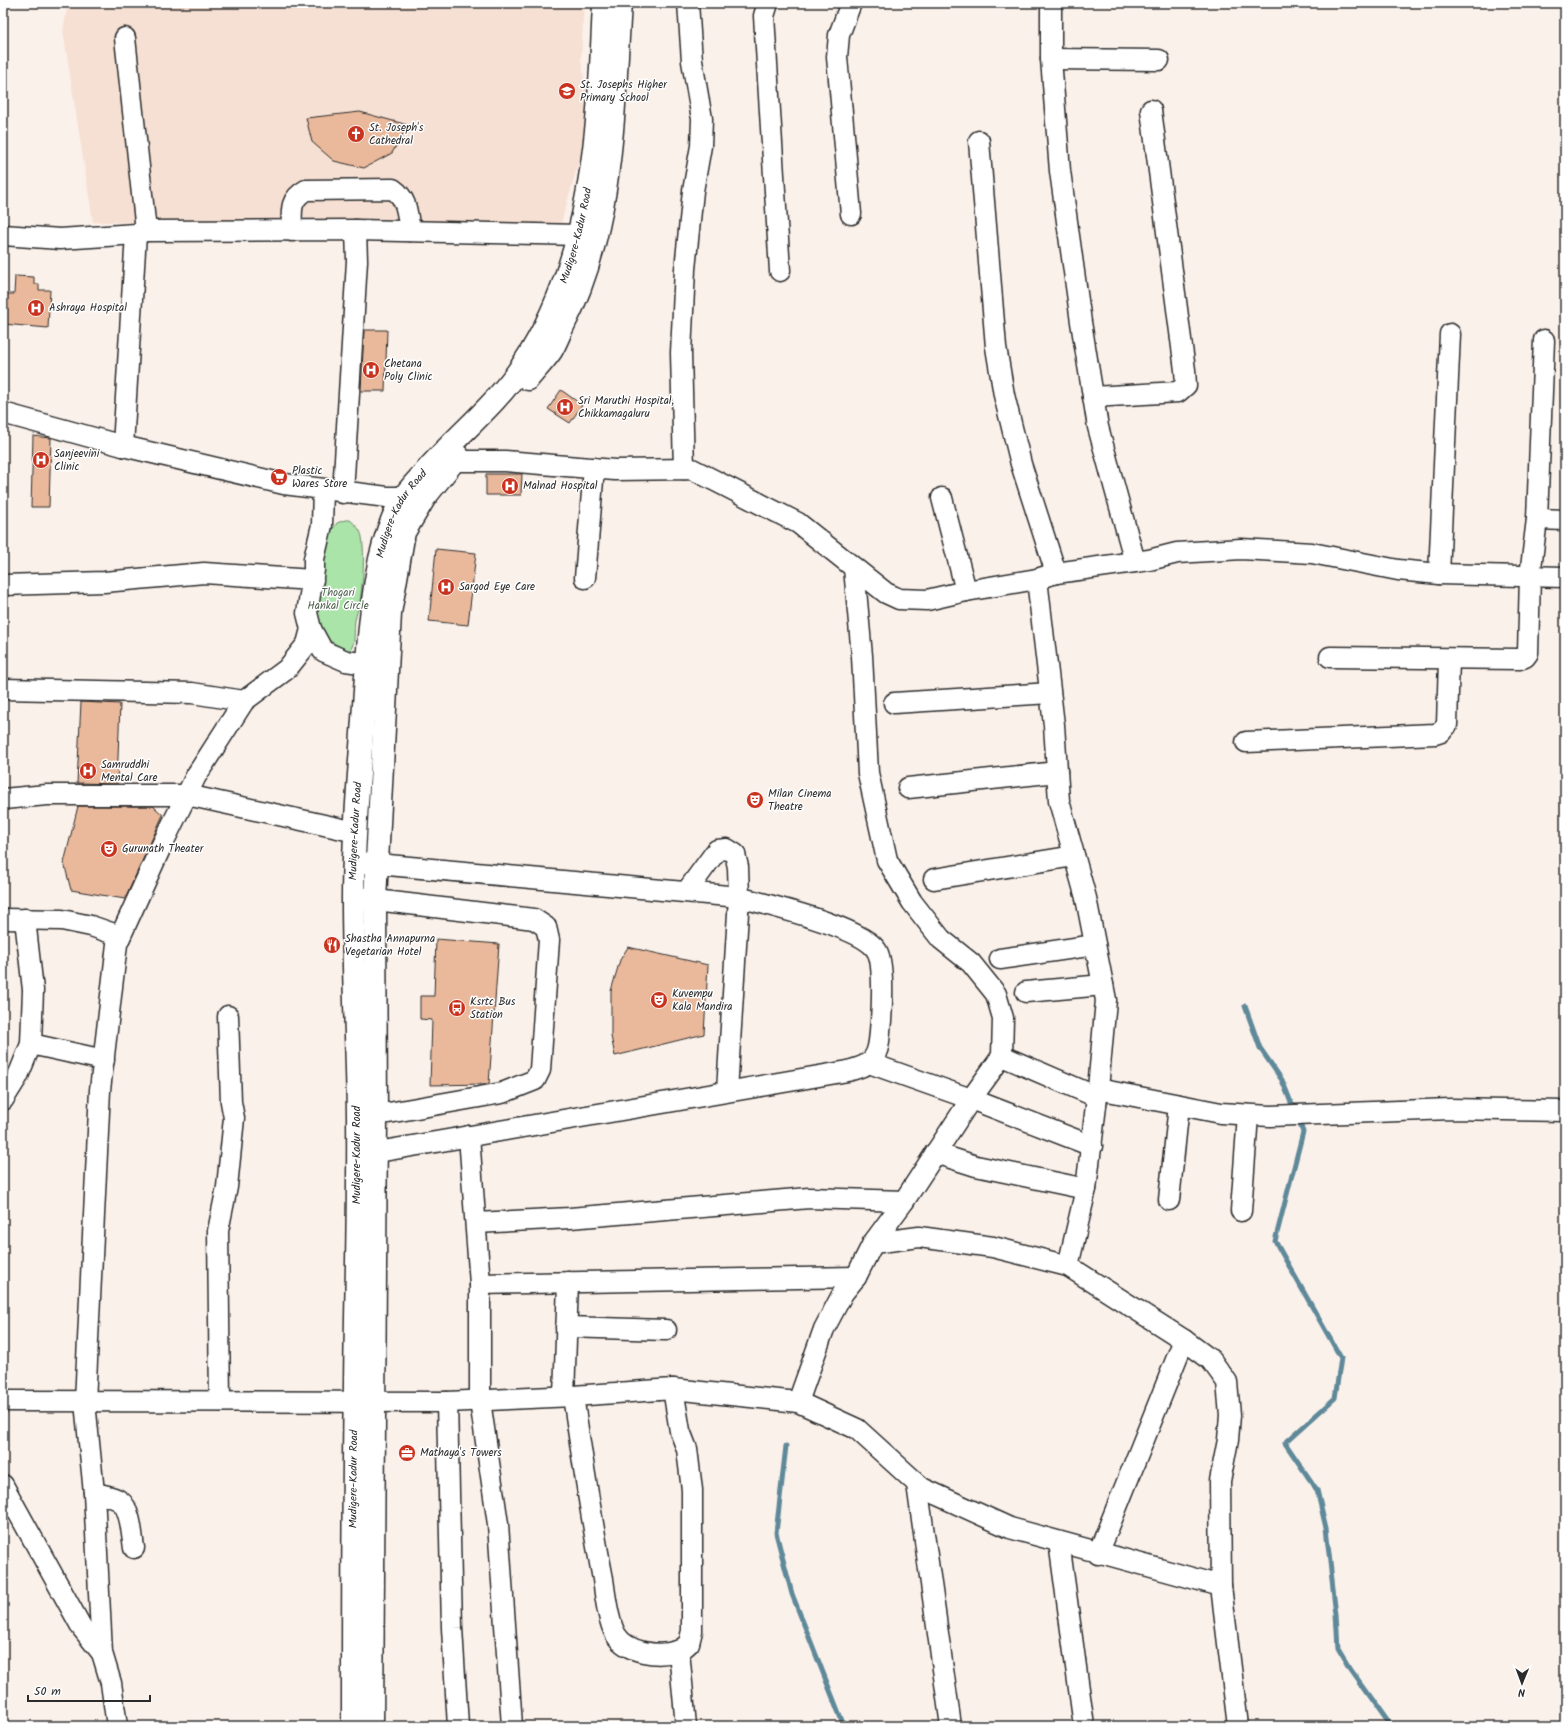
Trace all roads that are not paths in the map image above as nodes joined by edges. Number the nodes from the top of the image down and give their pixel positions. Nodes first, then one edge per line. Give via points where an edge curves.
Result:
1 (604, 3) edge
2 (620, 3) edge
3 (688, 3) edge
4 (768, 3) edge
5 (851, 3) edge
6 (1051, 3) edge
7 (125, 38) dead end
8 (1051, 59) junction
9 (1159, 60) dead end
10 (1151, 110) dead end
11 (979, 141) dead end
12 (851, 214) dead end
13 (356, 230) junction
14 (292, 231) junction
15 (410, 231) junction
16 (141, 232) junction
17 (3, 235) edge
18 (579, 235) junction
19 (780, 271) dead end
20 (1450, 334) dead end
21 (1544, 340) dead end
22 (1093, 397) junction
23 (3, 414) edge
24 (123, 446) junction
25 (444, 461) junction
26 (594, 468) junction
27 (684, 469) junction
28 (323, 490) junction
29 (343, 493) junction
30 (415, 497) junction
31 (942, 498) dead end
32 (1537, 519) junction
33 (1565, 520) edge
34 (1135, 562) junction
35 (854, 568) junction
36 (1056, 573) junction
37 (1439, 574) junction
38 (1530, 576) junction
39 (1565, 577) edge
40 (585, 578) dead end
41 (1037, 578) junction
42 (312, 580) junction
43 (3, 585) edge
44 (966, 591) junction
45 (311, 629) junction
46 (1330, 657) dead end
47 (1449, 659) junction
48 (367, 664) junction
49 (3, 689) edge
50 (1050, 693) junction
51 (244, 701) junction
52 (894, 703) dead end
53 (1246, 742) dead end
54 (1057, 772) junction
55 (908, 788) dead end
56 (187, 794) junction
57 (3, 799) edge
58 (356, 832) junction
59 (1074, 856) junction
60 (355, 862) junction
61 (377, 864) junction
62 (934, 879) dead end
63 (687, 891) junction
64 (353, 897) junction
65 (739, 897) junction
66 (375, 900) junction
67 (3, 919) edge
68 (26, 919) junction
69 (120, 936) junction
70 (1095, 945) junction
71 (1000, 959) dead end
72 (1103, 985) junction
73 (1026, 992) dead end
74 (228, 1016) dead end
75 (31, 1044) junction
76 (1002, 1056) junction
77 (104, 1060) junction
78 (869, 1063) junction
79 (727, 1091) junction
80 (1098, 1093) junction
81 (971, 1098) junction
82 (3, 1100) edge
83 (1178, 1105) junction
84 (1565, 1111) edge
85 (1248, 1115) junction
86 (367, 1117) junction
87 (469, 1136) junction
88 (1092, 1146) junction
89 (367, 1153) junction
90 (936, 1153) junction
91 (1086, 1190) junction
92 (1169, 1200) dead end
93 (904, 1201) junction
94 (1241, 1211) dead end
95 (476, 1223) junction
96 (873, 1243) junction
97 (1068, 1266) junction
98 (856, 1277) junction
99 (568, 1282) junction
100 (480, 1284) junction
101 (566, 1327) junction
102 (666, 1330) dead end
103 (1184, 1340) junction
104 (673, 1389) junction
105 (569, 1396) junction
106 (3, 1400) edge
107 (220, 1401) junction
108 (480, 1401) junction
109 (85, 1402) junction
110 (364, 1402) junction
111 (447, 1402) junction
112 (798, 1402) junction
113 (917, 1484) junction
114 (3, 1485) edge
115 (94, 1493) junction
116 (1060, 1542) junction
117 (134, 1548) dead end
118 (1098, 1554) junction
119 (1221, 1586) junction
120 (679, 1651) junction
121 (102, 1653) junction
122 (117, 1726) edge
123 (353, 1726) edge
124 (372, 1726) edge
125 (458, 1726) edge
126 (512, 1726) edge
127 (686, 1726) edge
128 (951, 1726) edge
129 (1084, 1726) edge
130 (1238, 1726) edge

1 - 18 highway, Mudigere-Kadur Road via 596,130
2 - 25 highway, Mudigere-Kadur Road via 603,207 579,295 551,351 501,414
3 - 27 street via 692,61 702,119 701,146 693,191 685,269 681,353
4 - 19 street via 764,16
5 - 12 street via 839,35 837,57
6 - 8 street
7 - 16 street
8 - 9 street
8 - 22 street via 1060,171
10 - 22 street via 1186,385 1178,392
11 - 36 street via 996,347 1004,395 1021,464
13 - 14 street
13 - 15 street
13 - 29 street via 357,261
14 - 15 street via 293,201 298,194 306,190 394,189 401,194 405,203
14 - 16 street
15 - 18 street
16 - 17 street via 60,239
16 - 24 street
18 - 25 highway, Mudigere-Kadur Road via 556,306 538,341 520,370
20 - 37 street
21 - 32 street
22 - 34 street via 1098,427
23 - 24 street
24 - 28 street via 284,484
25 - 26 street via 506,461
25 - 30 highway, Mudigere-Kadur Road
26 - 27 street
26 - 40 street
27 - 35 street via 692,469 798,523
28 - 29 street
28 - 42 street via 322,525
29 - 30 street
30 - 48 highway, Mudigere-Kadur Road via 391,521 381,554 374,590
30 - 61 highway, Mudigere-Kadur Road via 404,532 390,614
31 - 44 street
32 - 33 street
32 - 38 street
34 - 36 street
34 - 37 street via 1177,553 1241,549 1312,552 1398,570
35 - 44 street via 886,593 899,599 927,600
35 - 76 street via 868,773 887,860 912,902 941,939 971,963 996,994 1003,1018
36 - 41 street
37 - 38 street
38 - 39 street
38 - 47 street via 1528,653 1525,657
41 - 44 street
41 - 50 street
42 - 43 street via 204,574 104,582
42 - 45 street via 307,613
45 - 48 street via 323,651 346,661
45 - 51 street via 308,644 287,669
46 - 47 street
47 - 53 street via 1447,725 1441,732
48 - 58 highway, Mudigere-Kadur Road
49 - 51 street via 192,693
50 - 52 street
50 - 54 street
51 - 56 street
54 - 55 street
54 - 59 street via 1059,801
56 - 57 street via 47,795
56 - 58 street
56 - 69 street
58 - 60 highway, Mudigere-Kadur Road
59 - 62 street
59 - 70 street via 1086,898
60 - 61 street
60 - 64 highway, Mudigere-Kadur Road
61 - 63 street
61 - 66 highway, Mudigere-Kadur Road
63 - 65 street
63 - 65 street via 717,850 727,849 735,854
64 - 66 street
64 - 86 highway, Mudigere-Kadur Road
65 - 78 street via 837,926 861,937 877,950 881,965 881,1016 877,1052
65 - 79 street
66 - 86 highway, Mudigere-Kadur Road
66 - 86 street via 534,919 546,926 549,940 540,1070 535,1080 502,1093
67 - 68 street
68 - 69 street via 69,922
68 - 75 street via 33,990
69 - 77 street
70 - 71 street
70 - 72 street
72 - 73 street
72 - 80 street via 1106,1000
74 - 107 street via 231,1102 234,1118 218,1231
75 - 77 street
75 - 82 street via 18,1076
76 - 80 street
76 - 81 street
77 - 109 street via 100,1090
78 - 79 street via 848,1071
78 - 81 street
79 - 87 street
80 - 83 street
80 - 88 street
81 - 88 street
81 - 90 street
83 - 85 street
83 - 92 street
84 - 85 street via 1450,1108 1314,1115
85 - 94 street
86 - 89 highway, Mudigere-Kadur Road
87 - 89 street
87 - 95 street
88 - 91 street
89 - 110 highway, Mudigere-Kadur Road
90 - 91 street via 976,1166
90 - 93 street
91 - 97 street
93 - 95 street via 809,1198 570,1218
93 - 96 street
95 - 100 street
96 - 97 street via 919,1237 993,1247
96 - 98 street
97 - 103 street
98 - 99 street
98 - 112 street via 843,1293 824,1329
99 - 100 street
99 - 101 street
100 - 108 street
101 - 102 street
101 - 105 street
103 - 118 street
103 - 119 street via 1211,1360 1227,1382 1230,1415 1220,1481
104 - 105 street
104 - 112 street
104 - 120 street via 692,1490 692,1631 690,1643
105 - 108 street
105 - 120 street via 610,1616 616,1635 639,1651
106 - 109 street
107 - 109 street
107 - 110 street
108 - 111 street
108 - 126 street via 498,1524
109 - 115 street
110 - 111 street
110 - 123 highway, Mudigere-Kadur Road
110 - 124 highway, Mudigere-Kadur Road
111 - 125 street via 452,1628
112 - 113 street via 857,1429
113 - 116 street via 1010,1528
113 - 128 street
114 - 121 street via 82,1628
115 - 117 street via 122,1502 129,1516
115 - 121 street
116 - 118 street
116 - 129 street
118 - 119 street
119 - 130 street
120 - 127 street
121 - 122 street via 111,1683

